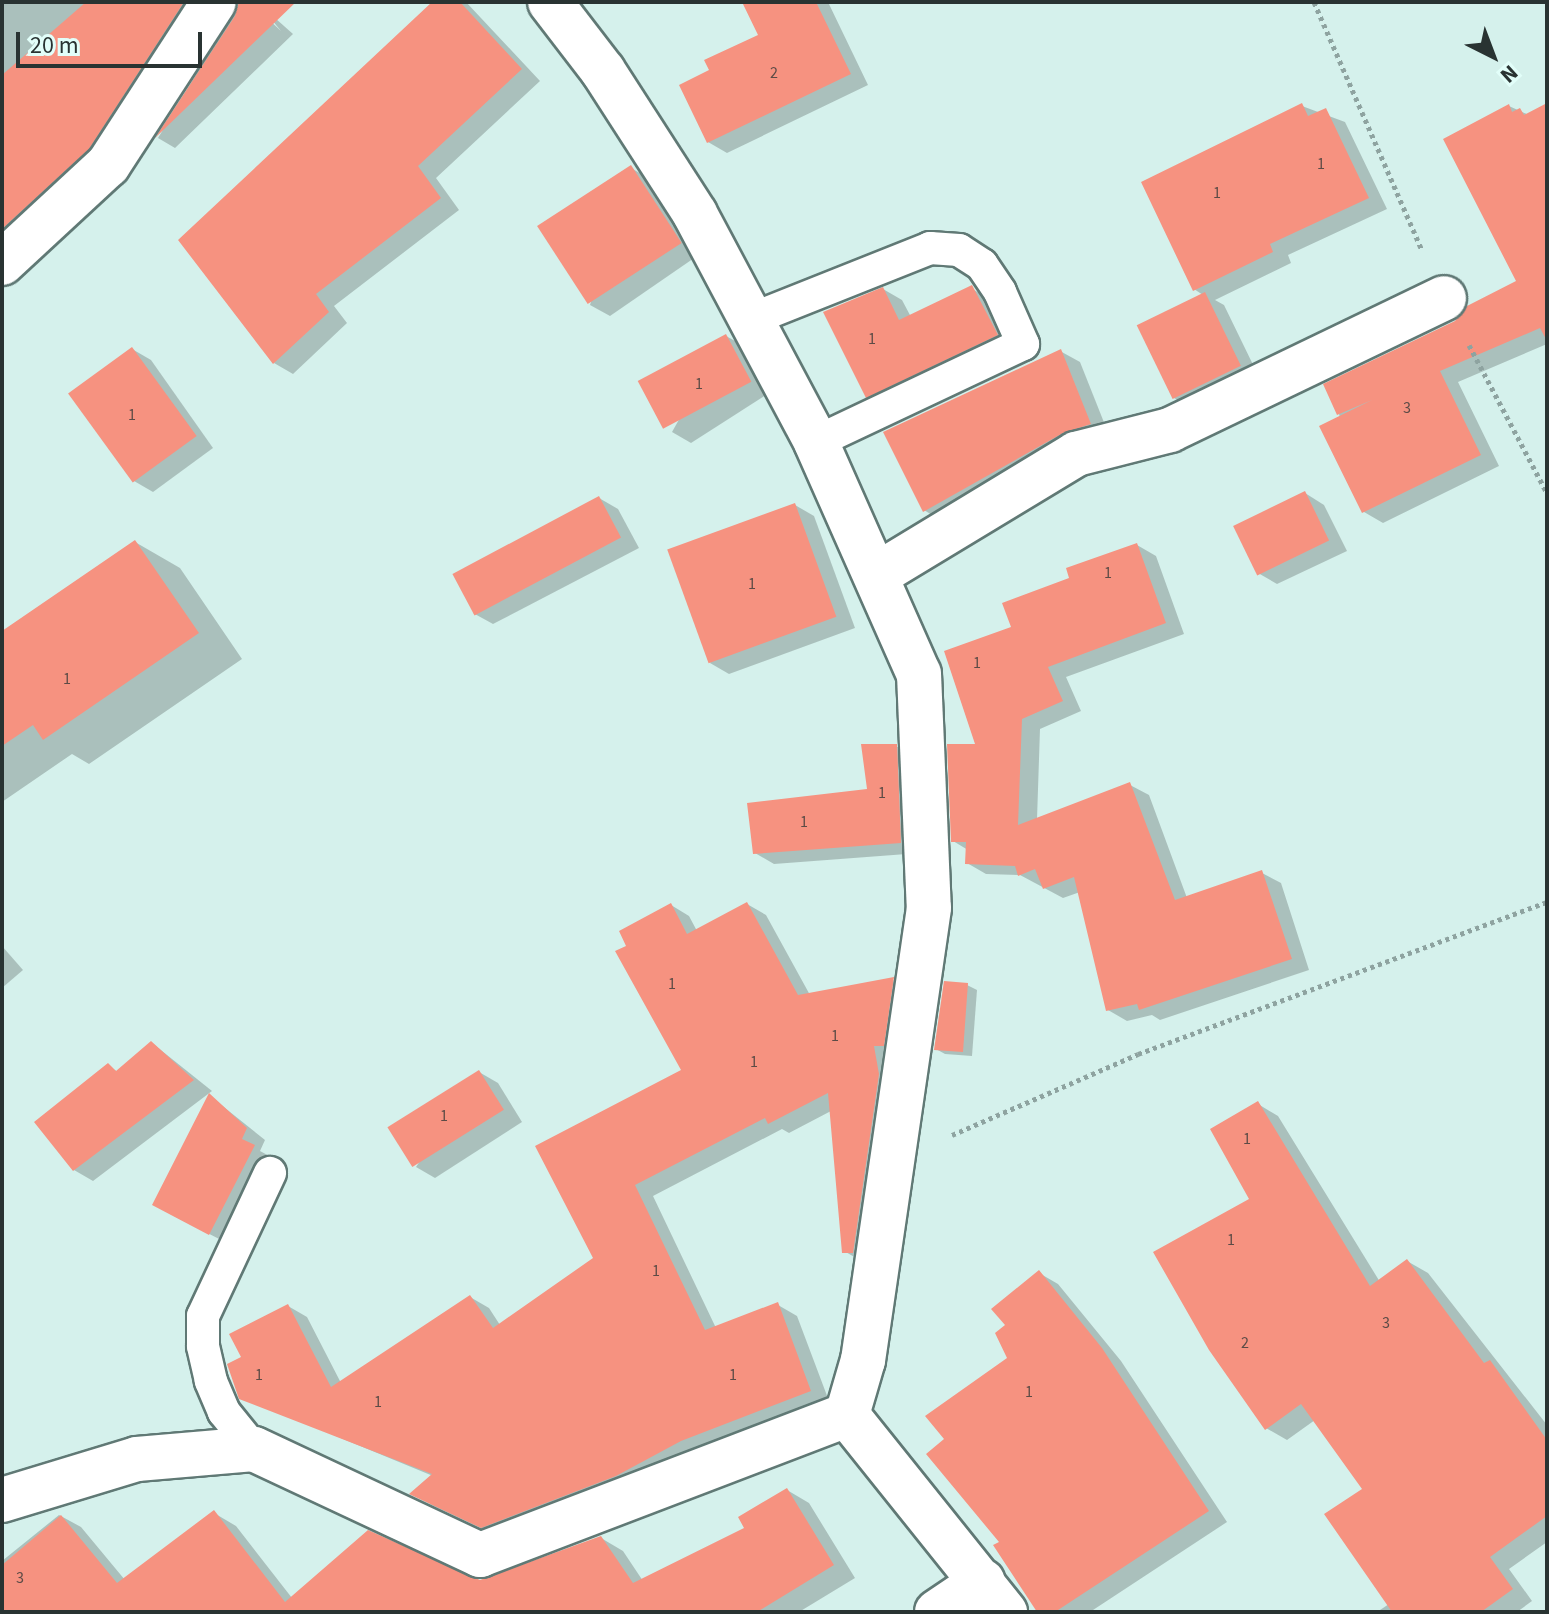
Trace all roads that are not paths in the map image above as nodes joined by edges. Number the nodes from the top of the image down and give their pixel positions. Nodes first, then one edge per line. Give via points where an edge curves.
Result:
1 (214, 2) edge
2 (550, 2) edge
3 (2, 263) edge
4 (1444, 298) road end
5 (752, 319) junction
6 (816, 442) junction
7 (878, 574) junction
8 (270, 1173) dead end
9 (847, 1415) junction
10 (254, 1449) junction
11 (2, 1500) edge
12 (994, 1596) edge
13 (937, 1612) edge

1 - 3 street via 108,165
2 - 5 street via 603,71 695,214
4 - 7 street via 1170,430 1076,454
5 - 6 street
5 - 6 lane via 930,248 959,250 982,265 1000,292 1023,344
6 - 7 street
7 - 9 street via 919,674 929,908 863,1360
8 - 10 lane via 203,1316 211,1381 224,1412
9 - 10 street via 480,1555
9 - 12 street
10 - 11 street via 137,1459
12 - 13 street

